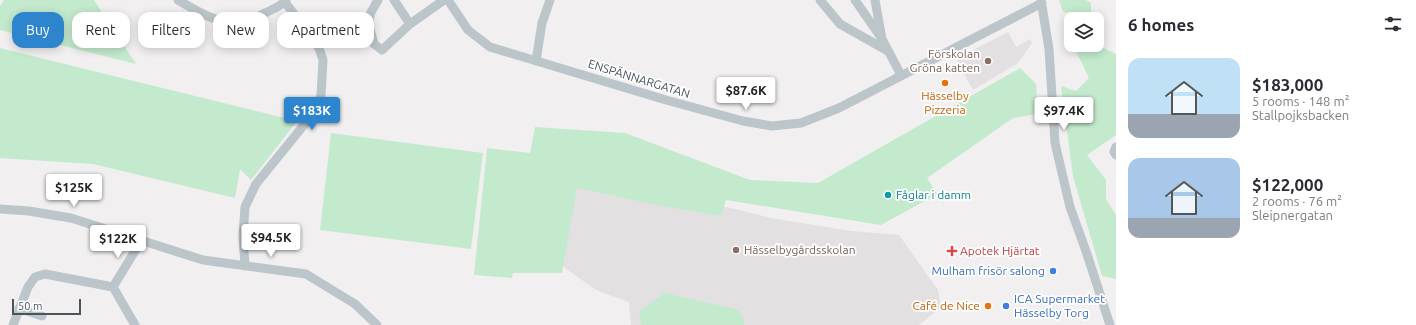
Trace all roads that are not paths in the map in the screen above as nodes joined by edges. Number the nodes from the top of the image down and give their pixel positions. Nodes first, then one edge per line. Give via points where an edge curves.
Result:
1 (178, 0) edge
2 (378, 0) edge
3 (394, 0) edge
4 (444, 0) edge
5 (448, 0) edge
6 (550, 0) edge
7 (820, 0) edge
8 (855, 0) edge
9 (875, 0) edge
10 (285, 1) edge
11 (1041, 1) edge
12 (410, 24) junction
13 (882, 39) junction
14 (888, 51) junction
15 (536, 60) junction
16 (901, 75) junction
17 (1116, 147) edge
18 (1116, 155) edge
19 (0, 209) edge
20 (141, 242) junction
21 (245, 266) junction
22 (113, 287) junction
23 (19, 308) junction
24 (42, 316) dead end
25 (13, 325) edge
26 (136, 325) edge
27 (377, 325) edge
28 (1110, 325) edge

1 - 10 street via 210,18 231,23 252,20
2 - 12 street via 370,14 369,26 374,44 382,50
3 - 12 street
4 - 12 street
5 - 15 street, ENSPÄNNARGATAN via 468,30 490,47
6 - 15 street via 542,22
7 - 14 street via 840,24
8 - 13 street
9 - 13 street
10 - 21 street via 319,48 323,60 321,96 308,120 256,184 245,207
11 - 16 street, ENSPÄNNARGATAN
11 - 28 street via 1049,49 1055,143 1070,207
13 - 14 street
14 - 16 street
15 - 16 street, ENSPÄNNARGATAN via 666,100 743,121 772,126 801,123 839,108
17 - 18 street
19 - 20 street via 71,218
20 - 21 street via 203,260
20 - 22 street
21 - 27 street via 306,274 355,304
22 - 23 street via 45,274 35,277
22 - 26 street
23 - 24 street
23 - 25 street

